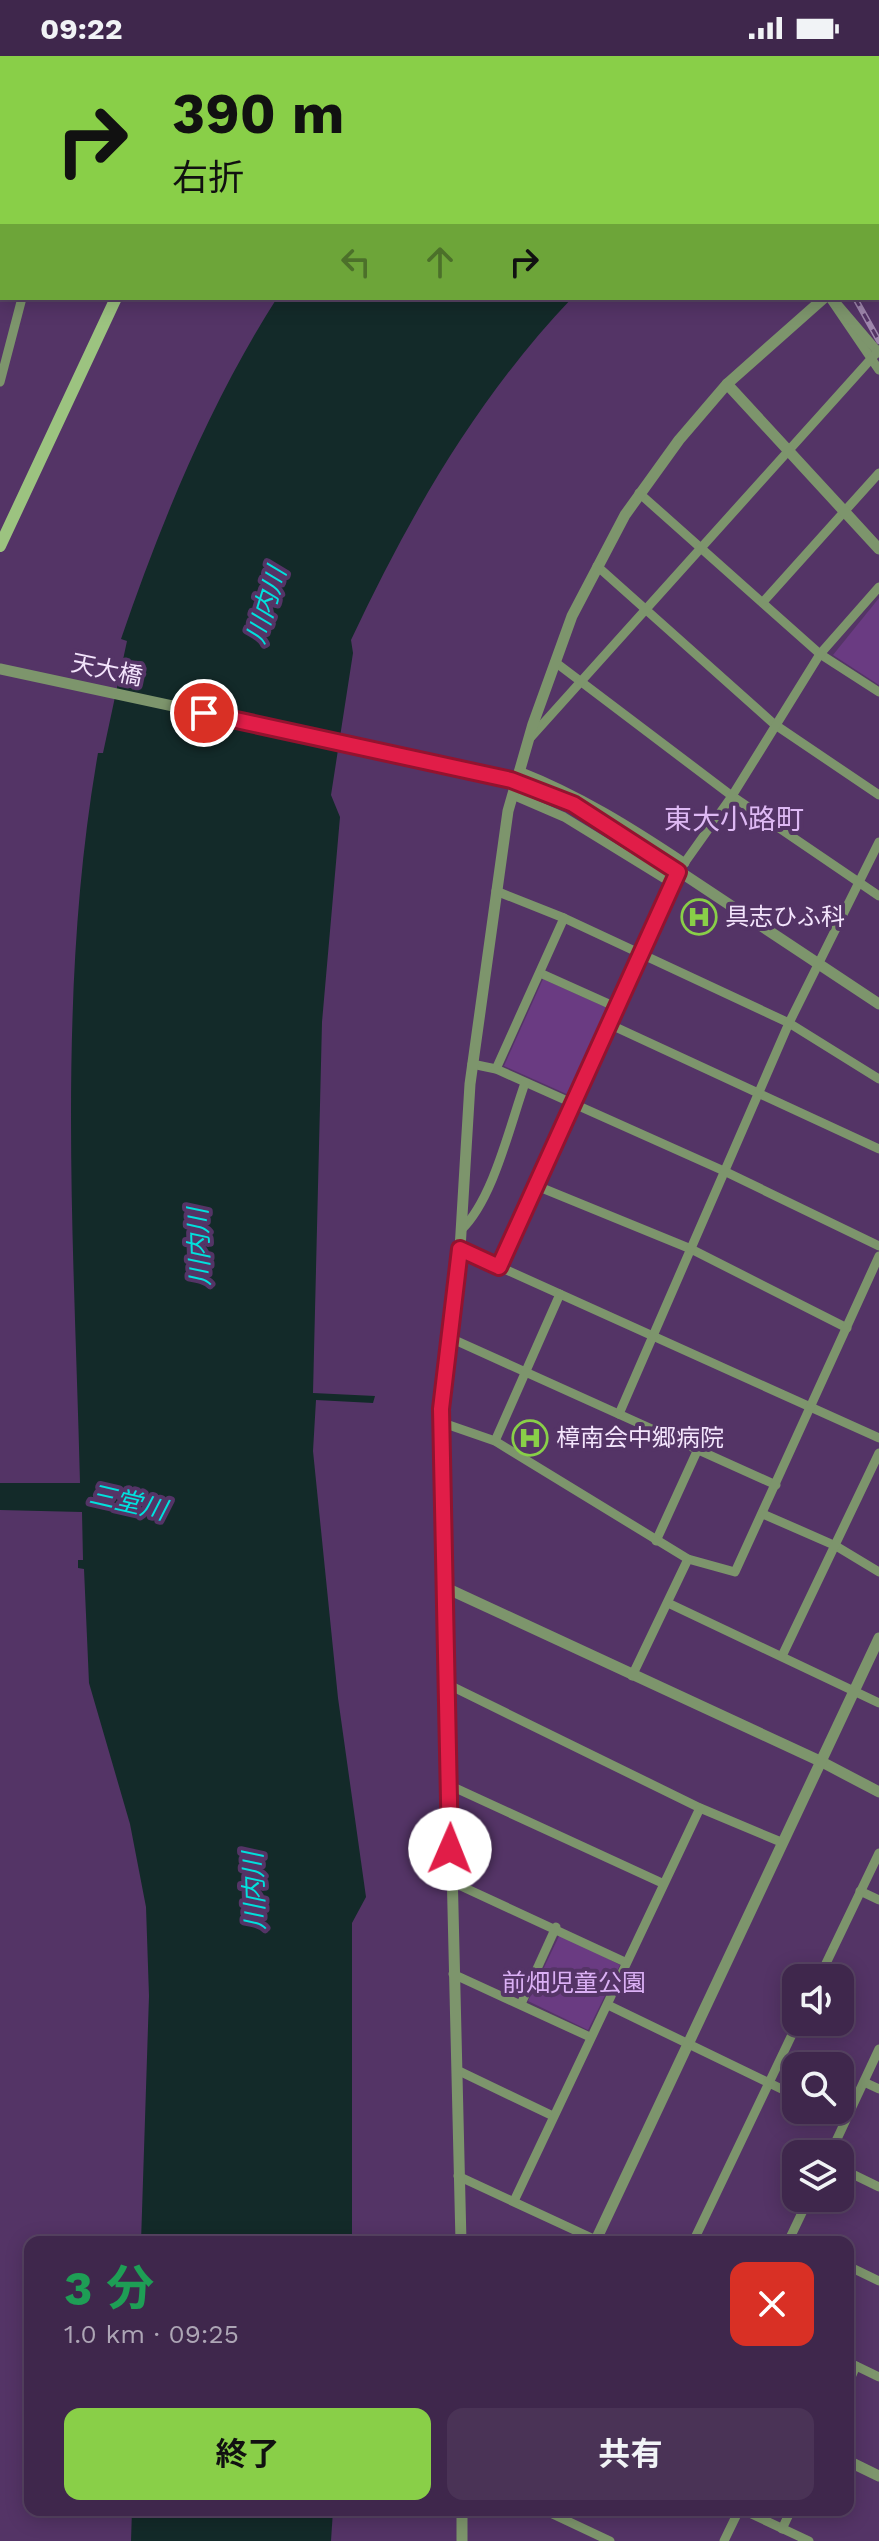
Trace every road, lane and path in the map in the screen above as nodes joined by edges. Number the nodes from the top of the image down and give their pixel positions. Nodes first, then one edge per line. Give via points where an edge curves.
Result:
1 (21, 300) edge
2 (115, 300) edge
3 (827, 300) edge
4 (830, 300) edge
5 (831, 300) edge
6 (879, 351) edge
7 (870, 360) junction
8 (879, 370) edge
9 (0, 382) edge
10 (727, 384) junction
11 (788, 451) junction
12 (879, 473) edge
13 (639, 493) junction
14 (845, 511) junction
15 (0, 546) edge
16 (700, 548) junction
17 (879, 549) edge
18 (597, 566) junction
19 (879, 587) edge
20 (763, 602) junction
21 (647, 608) junction
22 (820, 654) junction
23 (555, 662) junction
24 (0, 669) edge
25 (580, 684) junction
26 (879, 692) edge
27 (774, 724) junction
28 (528, 740) junction
29 (519, 771) junction
30 (513, 795) junction
31 (879, 795) edge
32 (732, 796) junction
33 (879, 842) edge
34 (682, 868) junction
35 (857, 882) junction
36 (673, 884) junction
37 (496, 891) junction
38 (879, 896) edge
39 (564, 918) junction
40 (641, 956) junction
41 (817, 964) junction
42 (540, 973) junction
43 (879, 1004) edge
44 (618, 1008) junction
45 (789, 1023) junction
46 (611, 1025) junction
47 (472, 1064) junction
48 (496, 1069) junction
49 (879, 1079) edge
50 (525, 1083) junction
51 (758, 1095) junction
52 (573, 1106) junction
53 (879, 1149) edge
54 (724, 1171) junction
55 (537, 1186) junction
56 (461, 1230) junction
57 (879, 1246) edge
58 (460, 1249) junction
59 (691, 1249) junction
60 (879, 1256) edge
61 (499, 1267) junction
62 (560, 1294) junction
63 (847, 1328) junction
64 (654, 1334) junction
65 (448, 1337) junction
66 (527, 1370) junction
67 (810, 1408) junction
68 (619, 1414) junction
69 (443, 1423) junction
70 (879, 1438) edge
71 (495, 1441) junction
72 (698, 1449) junction
73 (879, 1453) edge
74 (776, 1485) junction
75 (763, 1514) junction
76 (656, 1541) junction
77 (836, 1546) junction
78 (688, 1559) junction
79 (879, 1572) edge
80 (444, 1587) junction
81 (668, 1603) junction
82 (879, 1638) edge
83 (782, 1656) junction
84 (632, 1676) junction
85 (447, 1684) junction
86 (854, 1691) junction
87 (879, 1703) edge
88 (822, 1762) junction
89 (451, 1786) junction
90 (879, 1792) edge
91 (700, 1808) junction
92 (781, 1842) junction
93 (879, 1853) edge
94 (450, 1881) junction
95 (662, 1883) junction
96 (860, 1891) junction
97 (879, 1900) edge
98 (556, 1927) junction
99 (625, 1962) junction
100 (826, 1964) edge
101 (453, 1974) junction
102 (521, 2004) junction
103 (608, 2005) junction
104 (791, 2036) edge
105 (590, 2037) junction
106 (687, 2045) junction
107 (879, 2049) edge
108 (457, 2070) junction
109 (864, 2082) junction
110 (768, 2083) junction
111 (879, 2089) edge
112 (782, 2090) edge
113 (854, 2101) edge
114 (553, 2116) junction
115 (854, 2175) edge
116 (458, 2176) junction
117 (879, 2187) edge
118 (514, 2201) junction
119 (803, 2212) edge
120 (461, 2236) edge
121 (586, 2236) edge
122 (598, 2236) edge
123 (696, 2236) edge
124 (793, 2236) edge
125 (854, 2269) edge
126 (879, 2281) edge
127 (854, 2365) edge
128 (879, 2377) edge
129 (854, 2464) edge
130 (879, 2476) edge
131 (462, 2516) edge
132 (566, 2516) edge
133 (738, 2516) edge
134 (754, 2516) edge
135 (788, 2516) edge
136 (782, 2529) junction
137 (462, 2541) edge
138 (610, 2541) edge
139 (724, 2541) edge
140 (807, 2541) edge

1 - 9 street
2 - 15 main road
3 - 10 street
4 - 7 street
5 - 6 street
6 - 7 street
7 - 8 street
7 - 11 street
10 - 11 street
10 - 13 street
11 - 14 street
11 - 16 street
12 - 14 street
13 - 16 street
13 - 18 street
14 - 17 street
14 - 20 street
16 - 20 street
16 - 21 street
18 - 21 street
18 - 23 street
19 - 22 street
20 - 22 street
21 - 25 street
21 - 27 street
22 - 26 street
22 - 27 street
23 - 25 street
23 - 28 street
24 - 34 street, 天大橋, bridge via 486,773 573,804
25 - 28 street
25 - 32 street
27 - 31 street
27 - 32 street
28 - 29 street
29 - 30 street
29 - 34 street via 615,816
30 - 36 street via 564,817
30 - 37 street
32 - 34 street
32 - 35 street
33 - 35 street
34 - 36 street
34 - 41 street, 天大橋
35 - 38 street
35 - 41 street
36 - 40 street
37 - 39 street
37 - 47 street
39 - 40 street
39 - 42 street
40 - 44 street
40 - 45 street
41 - 43 street, 天大橋
41 - 45 street
42 - 44 street
42 - 48 street
44 - 46 street
45 - 49 street
45 - 51 street
46 - 51 street
46 - 52 street
47 - 48 street
47 - 56 street
48 - 50 street
50 - 52 street
50 - 56 street via 491,1178 472,1219
51 - 53 street
51 - 54 street
52 - 54 street
52 - 55 street
54 - 57 street
54 - 59 street
55 - 59 street
55 - 61 street
56 - 58 street
58 - 61 street
58 - 65 street
59 - 63 street
59 - 64 street
60 - 63 street
61 - 62 street
62 - 64 street
62 - 66 street
63 - 67 street
64 - 67 street
64 - 68 street
65 - 66 street
65 - 69 street
66 - 68 street
66 - 71 street
67 - 70 street
67 - 74 street
68 - 72 street
69 - 71 street
69 - 80 street
71 - 76 street
72 - 74 street
72 - 76 street
73 - 77 street
74 - 75 street
75 - 77 street
75 - 78 street via 735,1572
76 - 78 street
77 - 79 street
77 - 83 street
78 - 81 street
80 - 84 street
80 - 85 street
81 - 83 street
81 - 84 street
82 - 86 street
83 - 86 street
84 - 88 street
85 - 89 street
85 - 91 street
86 - 87 street
86 - 88 street
88 - 90 street
88 - 92 street
89 - 94 street
89 - 95 street
91 - 92 street
91 - 95 street
92 - 106 street
93 - 96 street
94 - 98 street
94 - 101 street
95 - 99 street
96 - 97 street
96 - 100 street
98 - 99 street
98 - 102 street
99 - 103 street
101 - 102 street
101 - 108 street
102 - 105 street
103 - 105 street
103 - 106 street
104 - 110 street
105 - 114 street
106 - 110 street
106 - 122 street
107 - 109 street
108 - 114 street
108 - 116 street
109 - 111 street
109 - 113 street
110 - 112 street
110 - 123 street
114 - 118 street
115 - 117 street
116 - 118 street
116 - 120 street
118 - 121 street
119 - 124 street
125 - 126 street
127 - 128 street
129 - 130 street
131 - 137 street
132 - 138 street
133 - 139 street
134 - 136 street
135 - 136 street
136 - 140 street

